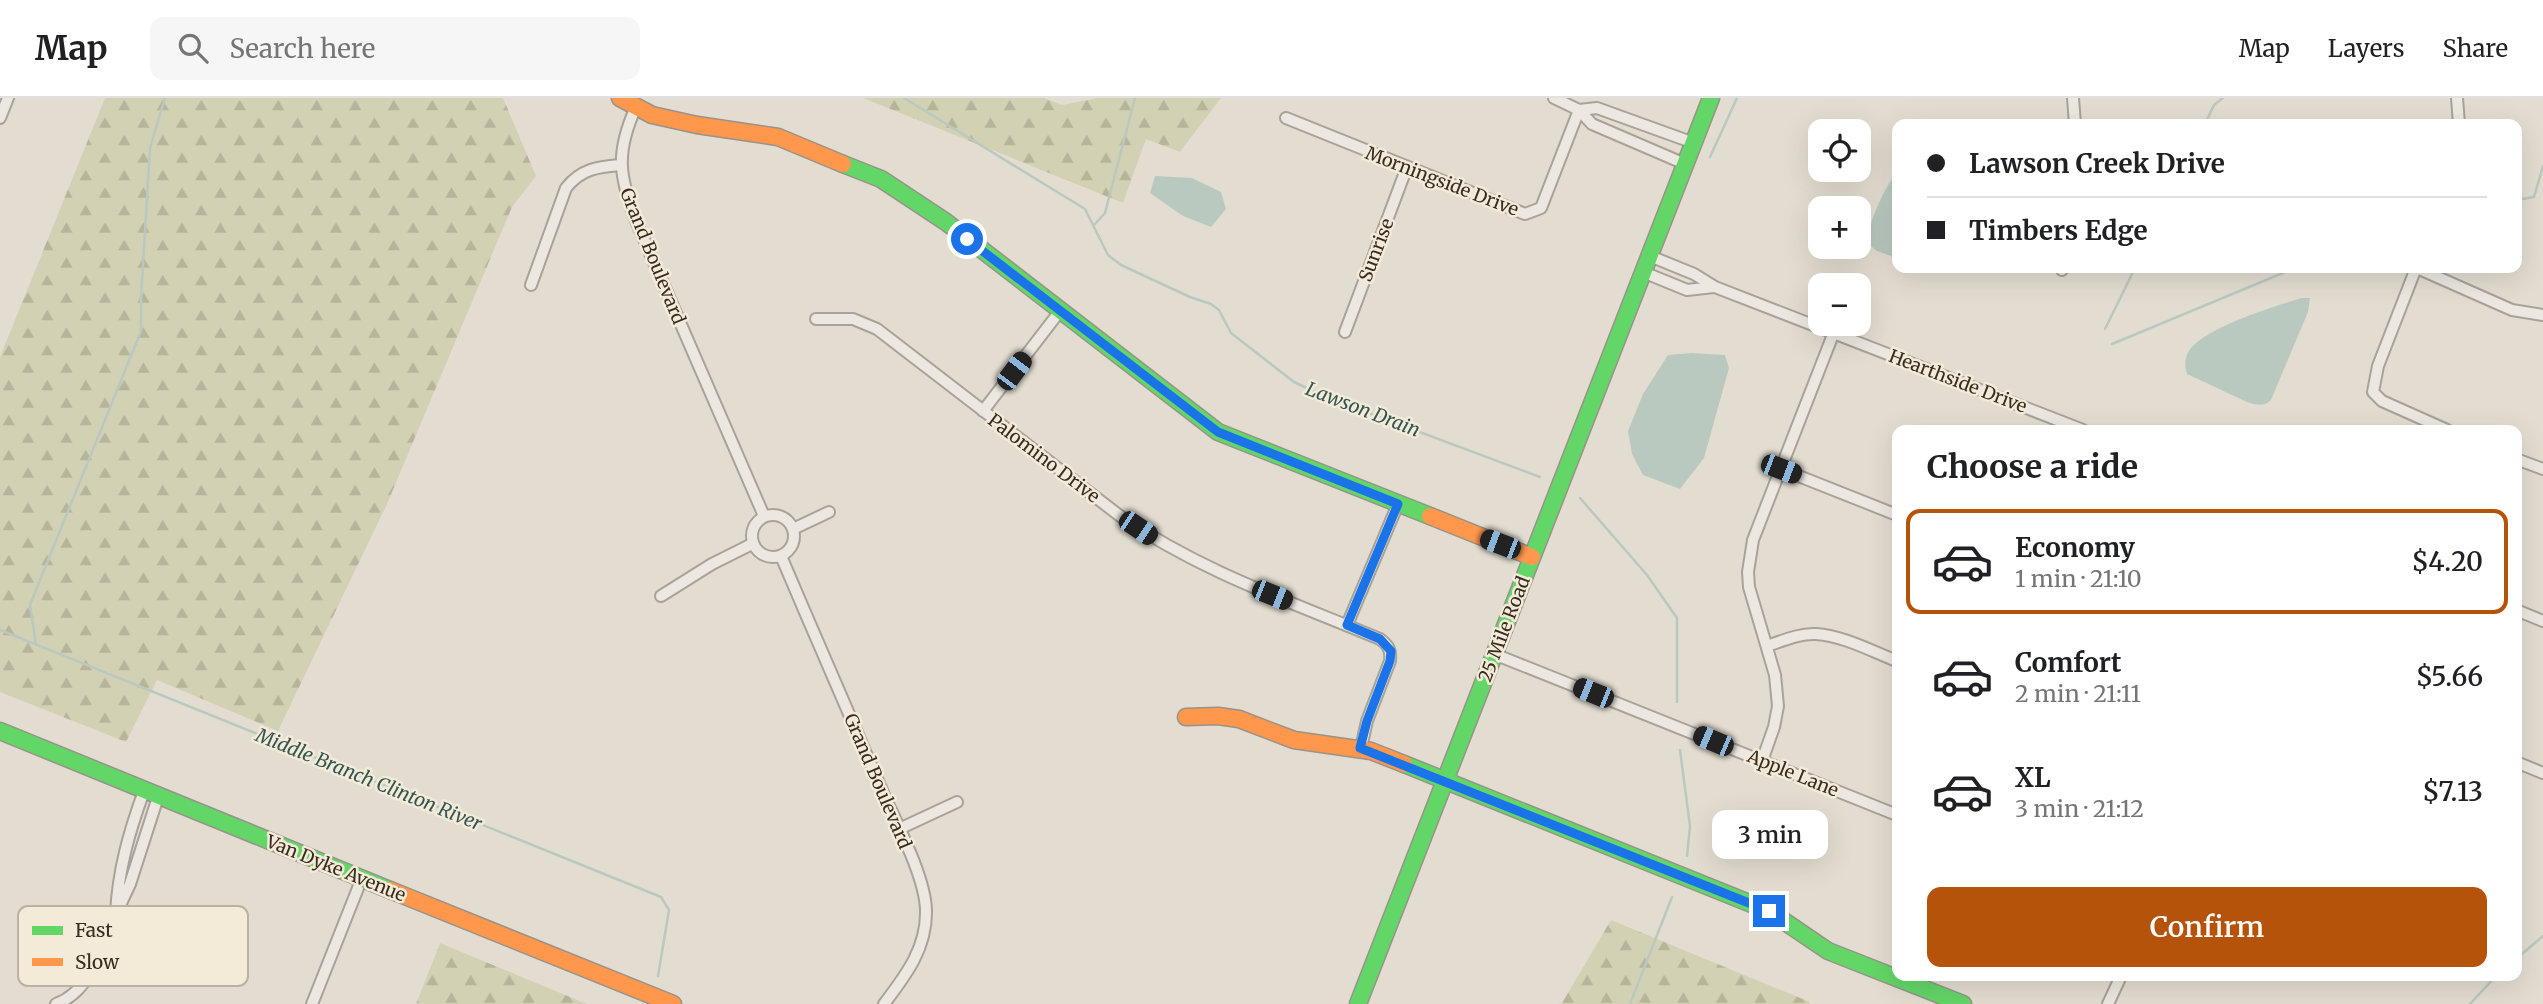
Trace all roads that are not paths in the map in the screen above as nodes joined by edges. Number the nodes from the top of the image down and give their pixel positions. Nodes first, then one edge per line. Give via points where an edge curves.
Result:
1 (8, 98) edge
2 (620, 98) edge
3 (1554, 98) edge
4 (1711, 98) edge
5 (2073, 98) edge
6 (2457, 98) edge
7 (636, 107) junction
8 (1579, 110) junction
9 (0, 118) edge
10 (1286, 118) dead end
11 (2075, 119) edge
12 (2459, 119) edge
13 (1635, 121) junction
14 (1628, 141) junction
15 (1693, 143) junction
16 (1685, 164) junction
17 (620, 165) junction
18 (1406, 167) junction
19 (1650, 256) junction
20 (1643, 272) junction
21 (2414, 273) edge
22 (2427, 273) edge
23 (531, 285) dead end
24 (1715, 287) junction
25 (1060, 311) junction
26 (2543, 315) edge
27 (816, 320) dead end
28 (1808, 322) edge
29 (1345, 332) dead end
30 (1832, 336) edge
31 (1844, 336) edge
32 (983, 411) junction
33 (2070, 425) edge
34 (2435, 425) edge
35 (2522, 460) edge
36 (1781, 469) junction
37 (2543, 469) edge
38 (1398, 504) junction
39 (829, 512) dead end
40 (1892, 513) edge
41 (764, 516) junction
42 (793, 529) junction
43 (752, 544) junction
44 (781, 556) junction
45 (1532, 557) junction
46 (661, 596) dead end
47 (2522, 612) edge
48 (2543, 621) edge
49 (1347, 625) junction
50 (1767, 646) junction
51 (1494, 654) junction
52 (1892, 659) edge
53 (1186, 717) dead end
54 (0, 731) edge
55 (1360, 748) junction
56 (1762, 761) junction
57 (2522, 764) edge
58 (2543, 773) edge
59 (1444, 782) junction
60 (151, 794) junction
61 (957, 803) dead end
62 (1892, 813) edge
63 (899, 829) junction
64 (129, 832) junction
65 (144, 837) junction
66 (362, 878) junction
67 (116, 906) edge
68 (120, 906) edge
69 (1892, 976) edge
70 (1904, 981) edge
71 (2118, 981) edge
72 (82, 986) edge
73 (57, 1004) edge
74 (312, 1004) edge
75 (673, 1004) edge
76 (884, 1004) edge
77 (1358, 1004) edge
78 (1963, 1004) edge
79 (2108, 1004) edge

1 - 9 street
2 - 7 street
3 - 8 street
4 - 15 street, 25 Mile Road
5 - 11 street
6 - 12 street
7 - 17 street, Grand Boulevard via 626,128
7 - 25 street via 697,125 778,137 881,179 946,222
8 - 13 street via 1597,108
8 - 14 street via 1592,124
8 - 18 street, Morningside Drive via 1541,208 1525,214
10 - 18 street, Morningside Drive
13 - 14 street
13 - 15 street
14 - 16 street
15 - 16 street, 25 Mile Road
16 - 19 street, 25 Mile Road
17 - 23 street via 589,169 566,188
17 - 41 street, Grand Boulevard via 637,223
18 - 29 street, Sunrise
19 - 20 street, 25 Mile Road
19 - 24 street, Hearthside Drive
20 - 24 street, Hearthside Drive via 1687,290
20 - 45 street, 25 Mile Road
21 - 34 street via 2378,366 2373,392 2382,401
22 - 26 street via 2512,310
24 - 28 street, Hearthside Drive
25 - 32 street
25 - 38 street via 1218,432
27 - 32 street, Palomino Drive via 842,317 865,322
30 - 36 street
31 - 33 street, Hearthside Drive
32 - 49 street, Palomino Drive via 1156,540 1222,575
35 - 37 street
36 - 40 street
36 - 50 street via 1753,540 1748,572
38 - 45 street
38 - 49 street
39 - 42 street
41 - 42 street via 779,516
41 - 43 street via 754,528
42 - 44 street via 790,548
43 - 44 street via 762,554
43 - 46 street
44 - 63 street, Grand Boulevard
45 - 51 street, 25 Mile Road
47 - 48 street
49 - 55 street, Palomino Drive via 1380,639 1391,651
50 - 52 street via 1815,634
50 - 56 street via 1778,706
51 - 56 street, Apple Lane
51 - 59 street, 25 Mile Road
53 - 55 street via 1239,719 1294,740
54 - 60 street, Van Dyke Avenue
55 - 59 street
56 - 62 street, Apple Lane
57 - 58 street
59 - 69 street via 1769,911 1828,951
59 - 77 street, 25 Mile Road
60 - 64 street
60 - 65 street
60 - 66 street, Van Dyke Avenue
61 - 63 street
63 - 76 street, Grand Boulevard via 924,895 925,932 911,967
64 - 65 street
64 - 67 street
65 - 68 street
66 - 74 street
66 - 75 street, Van Dyke Avenue
70 - 78 street
71 - 79 street
72 - 73 street via 69,1000

